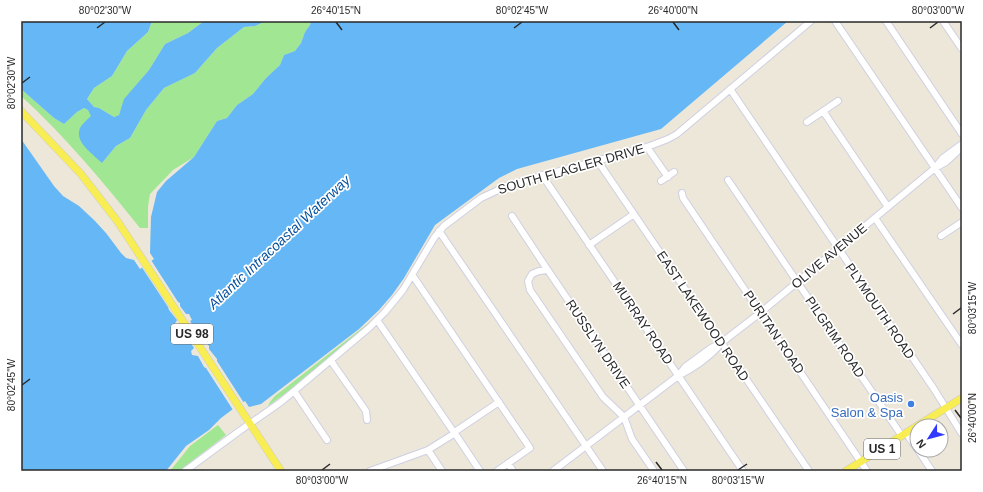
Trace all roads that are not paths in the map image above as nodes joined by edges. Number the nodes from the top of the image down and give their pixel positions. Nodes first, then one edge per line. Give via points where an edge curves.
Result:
1 (811, 21) edge
2 (835, 21) edge
3 (886, 21) edge
4 (943, 21) edge
5 (962, 49) edge
6 (730, 89) junction
7 (838, 101) dead end
8 (21, 111) edge
9 (823, 111) junction
10 (807, 122) dead end
11 (962, 134) edge
12 (962, 146) edge
13 (647, 147) junction
14 (597, 160) junction
15 (935, 168) junction
16 (674, 172) dead end
17 (542, 175) junction
18 (668, 176) junction
19 (728, 180) dead end
20 (661, 181) dead end
21 (682, 193) dead end
22 (888, 207) junction
23 (962, 208) edge
24 (634, 214) junction
25 (512, 216) dead end
26 (875, 218) junction
27 (962, 222) edge
28 (439, 231) junction
29 (941, 236) dead end
30 (589, 245) junction
31 (838, 249) junction
32 (548, 270) junction
33 (413, 276) junction
34 (798, 282) junction
35 (760, 313) junction
36 (377, 320) junction
37 (722, 343) junction
38 (962, 345) edge
39 (331, 361) junction
40 (678, 376) junction
41 (294, 391) junction
42 (962, 398) edge
43 (499, 402) junction
44 (639, 405) junction
45 (946, 408) junction
46 (624, 417) junction
47 (930, 418) edge
48 (367, 420) dead end
49 (250, 423) junction
50 (909, 431) edge
51 (454, 433) junction
52 (904, 434) junction
53 (962, 434) edge
54 (327, 440) dead end
55 (909, 440) edge
56 (586, 446) junction
57 (428, 450) junction
58 (923, 458) edge
59 (861, 462) junction
60 (508, 463) junction
61 (387, 465) junction
62 (184, 471) edge
63 (281, 471) edge
64 (370, 471) edge
65 (391, 471) edge
66 (442, 471) edge
67 (480, 471) edge
68 (497, 471) edge
69 (513, 471) edge
70 (553, 471) edge
71 (603, 471) edge
72 (654, 471) edge
73 (684, 471) edge
74 (744, 471) edge
75 (809, 471) edge
76 (846, 471) edge
77 (867, 471) edge
78 (932, 471) edge

1 - 6 street, SOUTH FLAGLER DRIVE
2 - 15 street
3 - 11 street
4 - 5 street
6 - 13 street, SOUTH FLAGLER DRIVE via 677,134
6 - 31 street, PLYMOUTH ROAD
7 - 9 street
8 - 49 main road, US 98 via 96,192 122,227
9 - 10 street
9 - 22 street
12 - 15 street, OLIVE AVENUE via 946,162
13 - 14 street, SOUTH FLAGLER DRIVE
13 - 18 street
14 - 17 street, SOUTH FLAGLER DRIVE
14 - 24 street, EAST LAKEWOOD ROAD
15 - 22 street, OLIVE AVENUE
15 - 23 street
16 - 18 street
17 - 28 street, SOUTH FLAGLER DRIVE via 488,194
17 - 30 street, MURRAY ROAD
18 - 20 street
19 - 34 street, PILGRIM ROAD
21 - 35 street, PURITAN ROAD
22 - 26 street, OLIVE AVENUE
24 - 30 street
24 - 37 street, EAST LAKEWOOD ROAD
25 - 32 street, RUSSLYN DRIVE
26 - 31 street, OLIVE AVENUE
26 - 38 street
27 - 29 street
28 - 33 street, SOUTH FLAGLER DRIVE
28 - 56 street
30 - 40 street, MURRAY ROAD
31 - 34 street, OLIVE AVENUE
31 - 45 street, PLYMOUTH ROAD
32 - 44 street, RUSSLYN DRIVE
32 - 46 street via 532,274 528,281 529,287 603,396
33 - 36 street, SOUTH FLAGLER DRIVE
33 - 43 street
34 - 35 street, OLIVE AVENUE
34 - 52 street, PILGRIM ROAD
35 - 37 street, OLIVE AVENUE
35 - 59 street, PURITAN ROAD
36 - 39 street, SOUTH FLAGLER DRIVE
36 - 51 street
37 - 40 street, OLIVE AVENUE via 711,348
37 - 75 street, EAST LAKEWOOD ROAD
39 - 41 street, SOUTH FLAGLER DRIVE
39 - 48 street via 366,411
40 - 44 street, OLIVE AVENUE
40 - 74 street, MURRAY ROAD
41 - 49 street, SOUTH FLAGLER DRIVE
41 - 54 street
42 - 45 main road, US 1
43 - 51 street
43 - 60 street via 530,448
44 - 46 street, OLIVE AVENUE
44 - 73 street, RUSSLYN DRIVE
45 - 47 main road, US 1
45 - 53 street, PLYMOUTH ROAD
46 - 56 street, OLIVE AVENUE
46 - 72 street via 633,441
49 - 62 street, SOUTH FLAGLER DRIVE
49 - 63 main road, US 98
50 - 52 main road, US 1
51 - 57 street
51 - 67 street
52 - 55 street, PILGRIM ROAD
52 - 59 main road, US 1
56 - 70 street, OLIVE AVENUE
56 - 71 street
57 - 61 street
57 - 66 street
58 - 78 street, PILGRIM ROAD
59 - 76 main road, US 1
59 - 77 street, PURITAN ROAD
60 - 68 street
60 - 69 street
61 - 64 street
61 - 65 street

